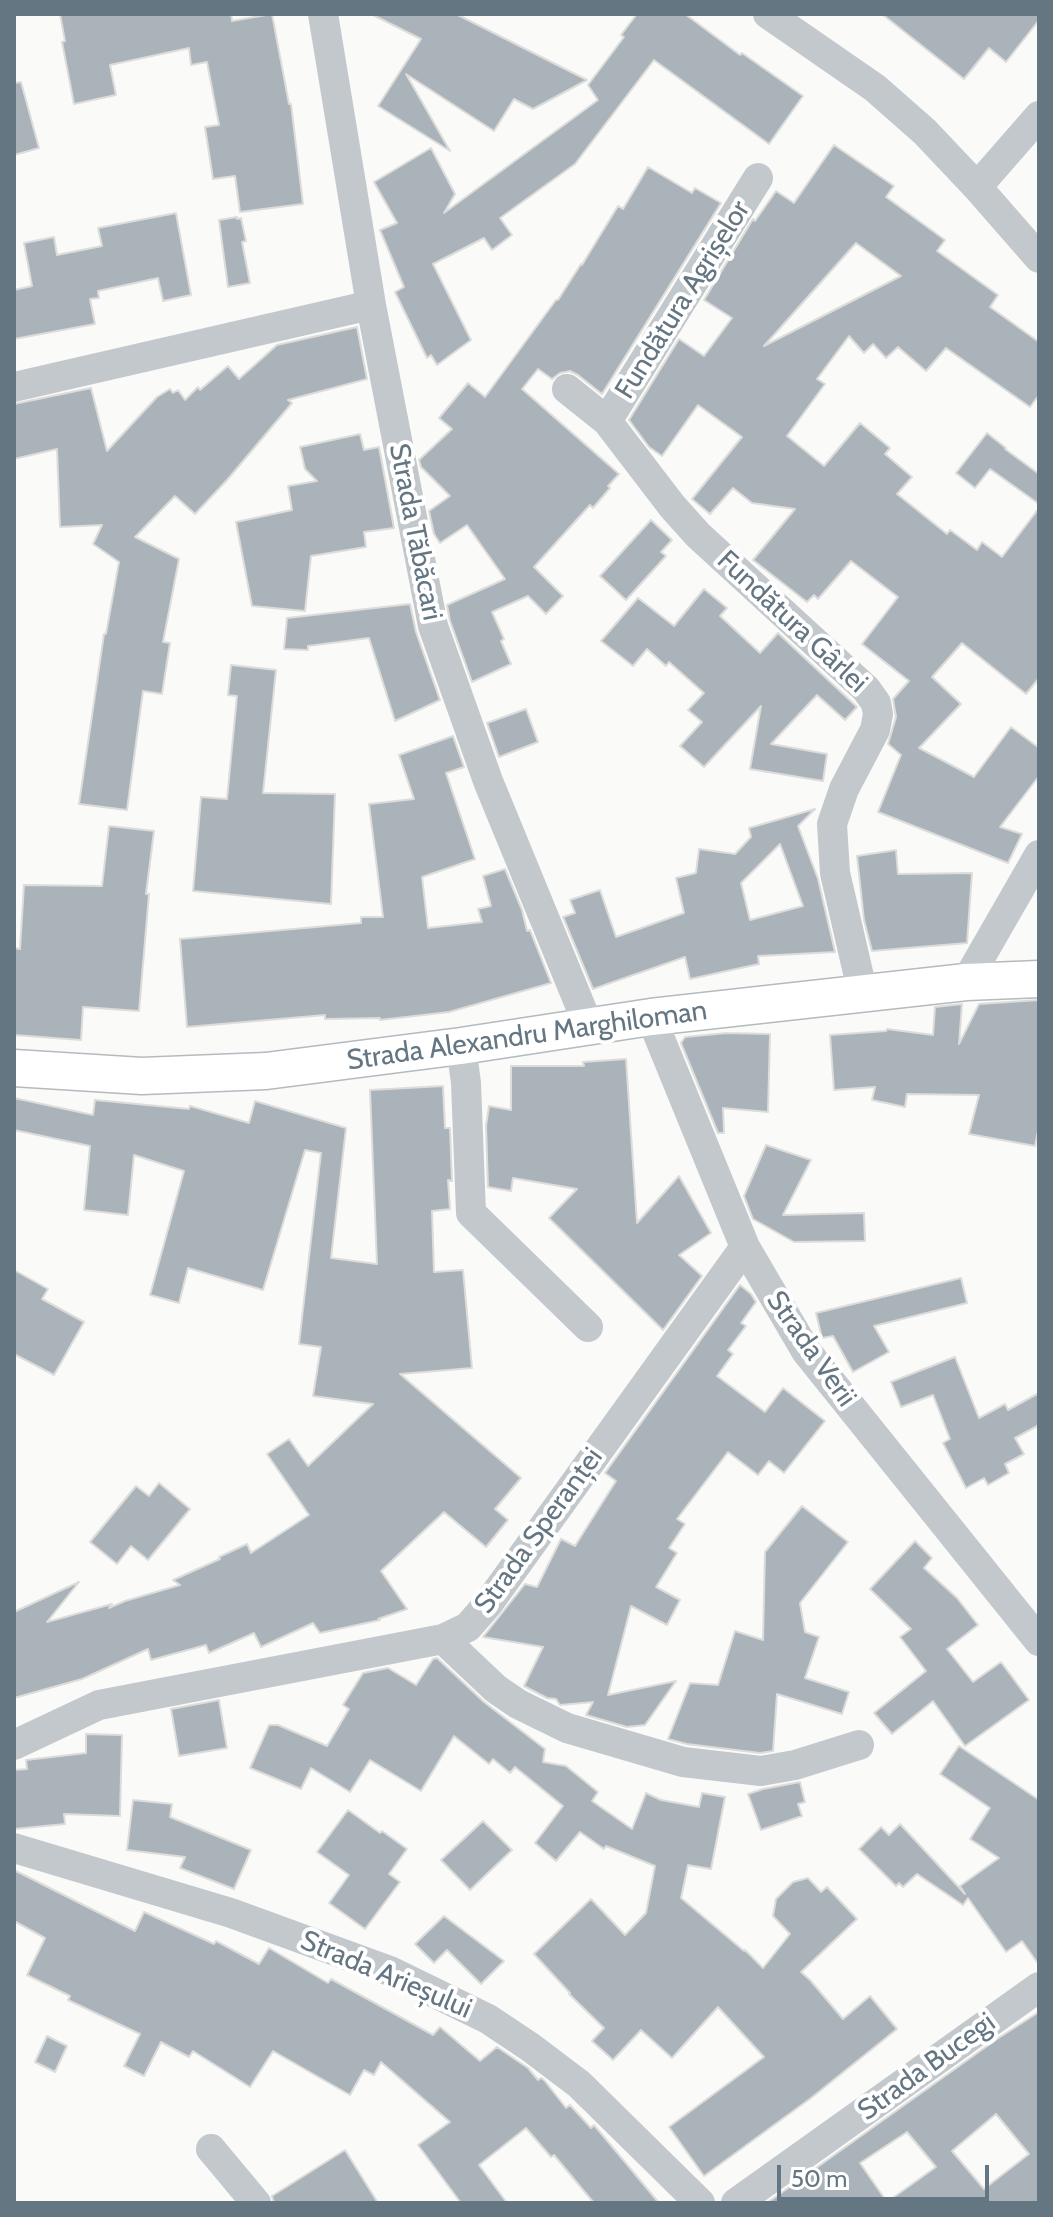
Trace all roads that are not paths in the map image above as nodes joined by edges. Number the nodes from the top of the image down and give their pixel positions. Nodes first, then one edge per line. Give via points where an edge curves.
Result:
1 (323, 14) edge
2 (768, 14) edge
3 (1039, 116) edge
4 (758, 178) dead end
5 (977, 187) junction
6 (1039, 258) edge
7 (371, 305) junction
8 (14, 387) edge
9 (567, 389) dead end
10 (607, 421) junction
11 (1039, 855) edge
12 (1039, 979) edge
13 (966, 982) junction
14 (863, 994) junction
15 (651, 1017) junction
16 (589, 1027) junction
17 (461, 1046) junction
18 (14, 1068) edge
19 (745, 1247) junction
20 (588, 1327) dead end
21 (443, 1639) junction
22 (1039, 1641) edge
23 (14, 1745) edge
24 (859, 1745) dead end
25 (14, 1848) edge
26 (1039, 1987) edge
27 (211, 2149) dead end
28 (256, 2203) edge
29 (700, 2203) edge
30 (736, 2203) edge

1 - 7 street, Strada Tăbăcari
2 - 5 street via 875,88
3 - 5 street
4 - 10 street, Fundătura Agrișelor
5 - 6 street
7 - 8 street
7 - 16 street, Strada Tăbăcari via 433,626 488,781
9 - 10 street, Fundătura Gârlei
10 - 14 street, Fundătura Gârlei via 698,535 876,703 875,730 832,824 835,873
11 - 13 street
12 - 13 main road, Strada Alexandru Marghiloman
13 - 14 main road, Strada Alexandru Marghiloman
14 - 15 main road, Strada Alexandru Marghiloman
15 - 16 main road, Strada Alexandru Marghiloman
15 - 19 street, Strada Verii
16 - 17 main road, Strada Alexandru Marghiloman
17 - 18 main road, Strada Alexandru Marghiloman via 266,1071 142,1076
17 - 20 street via 471,1213
19 - 21 street, Strada Speranței via 488,1604 468,1627
19 - 22 street, Strada Verii via 806,1351
21 - 23 street, Strada Speranței via 99,1705
21 - 24 street via 518,1704 567,1728 683,1762 761,1771
25 - 29 street, Strada Arieșului via 231,1913 390,1971 488,2019 579,2084
26 - 30 street, Strada Bucegi
27 - 28 street

